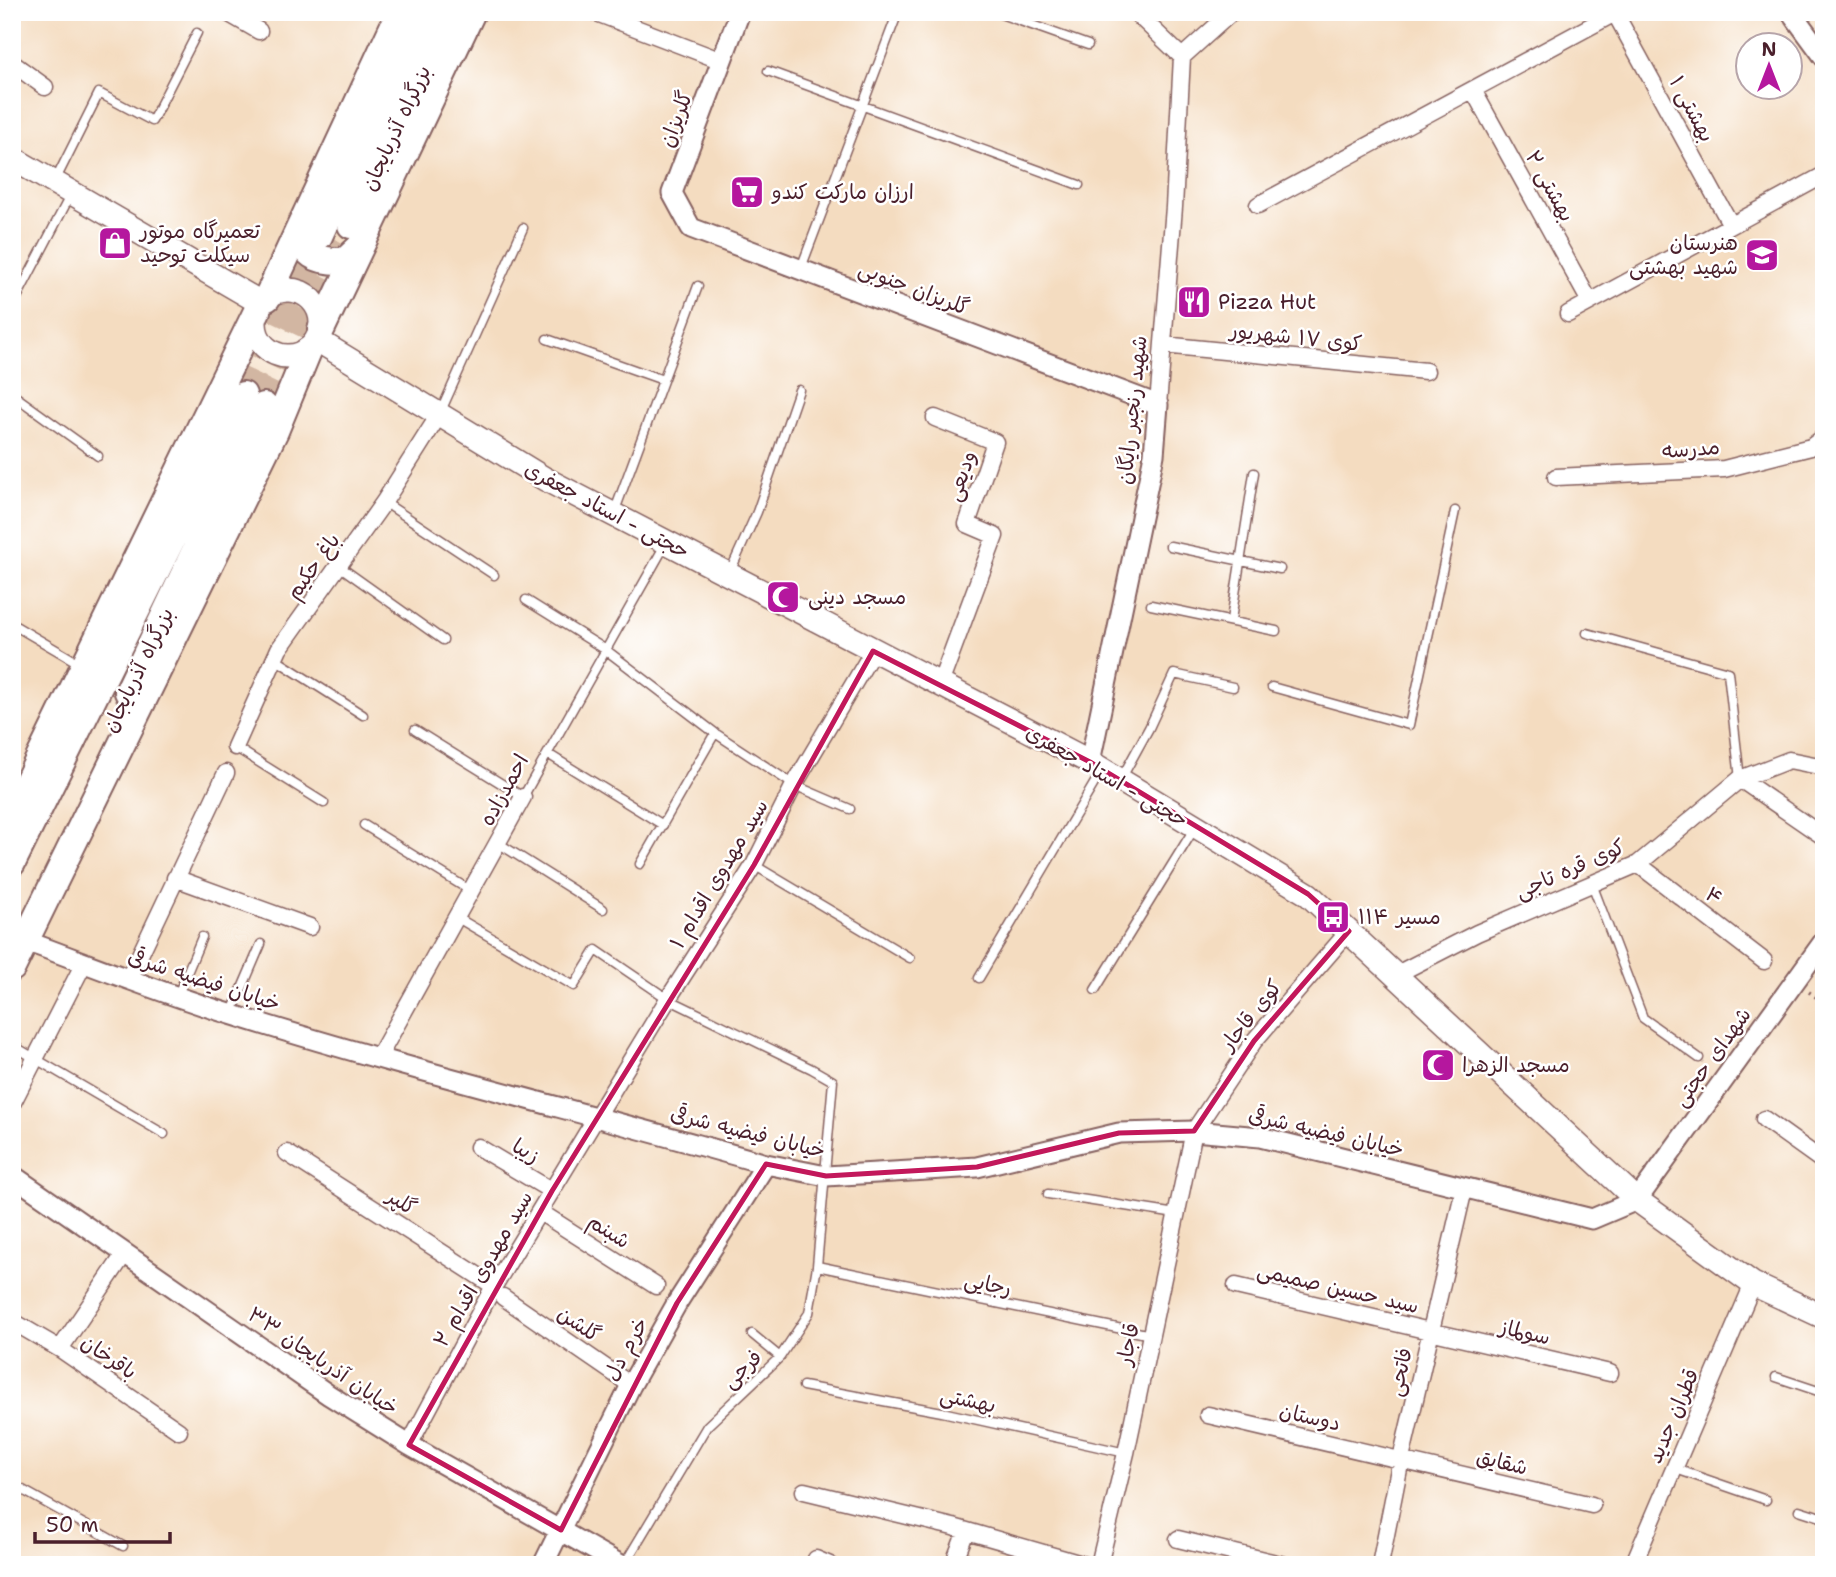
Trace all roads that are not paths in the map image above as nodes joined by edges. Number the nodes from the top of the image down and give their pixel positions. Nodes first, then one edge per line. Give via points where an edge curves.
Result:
1 (226, 12) edge
2 (400, 12) edge
3 (421, 12) edge
4 (449, 12) edge
5 (472, 12) edge
6 (594, 12) edge
7 (740, 12) edge
8 (898, 12) edge
9 (995, 12) edge
10 (1135, 12) edge
11 (1232, 12) edge
12 (1791, 12) edge
13 (1615, 13) edge
14 (259, 31) dead end
15 (197, 33) dead end
16 (1088, 46) dead end
17 (1182, 57) junction
18 (1824, 57) edge
19 (722, 61) junction
20 (12, 63) edge
21 (768, 71) dead end
22 (45, 87) dead end
23 (1473, 90) junction
24 (863, 106) junction
25 (12, 158) edge
26 (1824, 175) edge
27 (1079, 185) dead end
28 (62, 189) junction
29 (672, 193) joint
30 (1258, 205) dead end
31 (1731, 226) junction
32 (523, 229) dead end
33 (331, 238) junction
34 (801, 270) junction
35 (698, 286) dead end
36 (1590, 302) junction
37 (262, 304) junction
38 (12, 307) edge
39 (1568, 314) dead end
40 (315, 340) junction
41 (547, 340) dead end
42 (1163, 345) junction
43 (1426, 372) dead end
44 (663, 380) junction
45 (799, 390) dead end
46 (12, 394) edge
47 (213, 399) junction
48 (1158, 405) junction
49 (439, 415) junction
50 (935, 418) dead end
51 (275, 431) junction
52 (1824, 437) edge
53 (98, 456) dead end
54 (1254, 473) dead end
55 (1556, 477) dead end
56 (384, 502) junction
57 (1455, 510) dead end
58 (614, 515) junction
59 (666, 542) junction
60 (1170, 546) dead end
61 (1240, 562) junction
62 (339, 566) junction
63 (1280, 569) dead end
64 (494, 575) dead end
65 (729, 575) junction
66 (527, 600) dead end
67 (1151, 605) dead end
68 (1231, 620) junction
69 (12, 624) edge
70 (1276, 631) dead end
71 (1587, 633) dead end
72 (443, 640) dead end
73 (606, 650) junction
74 (873, 651) junction
75 (275, 659) junction
76 (85, 667) junction
77 (940, 684) junction
78 (1233, 687) dead end
79 (1272, 687) dead end
80 (363, 715) dead end
81 (415, 730) dead end
82 (715, 733) junction
83 (235, 747) joint
84 (548, 754) junction
85 (1824, 767) edge
86 (1104, 771) junction
87 (226, 773) dead end
88 (1740, 779) junction
89 (794, 785) junction
90 (523, 797) junction
91 (324, 803) dead end
92 (850, 809) dead end
93 (12, 814) edge
94 (364, 825) dead end
95 (663, 825) junction
96 (1195, 826) junction
97 (1824, 837) edge
98 (498, 842) junction
99 (12, 863) edge
100 (640, 864) dead end
101 (1638, 864) junction
102 (754, 865) junction
103 (175, 878) junction
104 (1592, 884) junction
105 (471, 891) junction
106 (603, 909) dead end
107 (456, 917) junction
108 (310, 927) dead end
109 (1349, 931) junction
110 (19, 937) edge
111 (202, 937) dead end
112 (1824, 941) edge
113 (261, 944) dead end
114 (910, 958) dead end
115 (1764, 961) dead end
116 (84, 963) junction
117 (12, 968) edge
118 (1397, 974) junction
119 (979, 978) dead end
120 (128, 980) junction
121 (1095, 990) dead end
122 (177, 997) junction
123 (668, 999) junction
124 (230, 1014) junction
125 (12, 1045) edge
126 (36, 1058) junction
127 (378, 1058) junction
128 (1699, 1058) dead end
129 (12, 1104) edge
130 (598, 1116) junction
131 (1764, 1119) dead end
132 (1194, 1131) junction
133 (164, 1134) dead end
134 (478, 1147) dead end
135 (287, 1153) dead end
136 (1824, 1162) edge
137 (766, 1164) junction
138 (12, 1175) edge
139 (826, 1176) junction
140 (1464, 1189) junction
141 (552, 1191) junction
142 (1048, 1194) dead end
143 (1637, 1200) junction
144 (540, 1212) junction
145 (1176, 1214) junction
146 (125, 1254) junction
147 (817, 1266) junction
148 (1753, 1284) junction
149 (656, 1286) dead end
150 (1236, 1286) dead end
151 (499, 1292) junction
152 (1824, 1317) edge
153 (12, 1321) edge
154 (1430, 1331) junction
155 (752, 1334) dead end
156 (1151, 1335) junction
157 (60, 1349) junction
158 (780, 1357) junction
159 (1610, 1373) dead end
160 (1776, 1377) dead end
161 (631, 1385) junction
162 (803, 1386) dead end
163 (1824, 1393) edge
164 (1208, 1415) dead end
165 (179, 1431) dead end
166 (409, 1445) junction
167 (1126, 1453) junction
168 (1401, 1459) junction
169 (1673, 1468) junction
170 (12, 1484) edge
171 (804, 1491) dead end
172 (1766, 1500) dead end
173 (1592, 1505) dead end
174 (1799, 1510) dead end
175 (1824, 1518) edge
176 (561, 1530) junction
177 (966, 1531) junction
178 (1178, 1539) dead end
179 (124, 1546) dead end
180 (543, 1565) edge
181 (622, 1565) edge
182 (953, 1565) edge
183 (1085, 1565) edge
184 (1099, 1565) edge
185 (1284, 1565) edge
186 (1380, 1565) edge
187 (1633, 1565) edge

1 - 14 street
2 - 33 highway
3 - 33 highway, بزرگراه آذربایجان
4 - 33 highway, بزرگراه آذربایجان
5 - 33 highway
6 - 19 street
7 - 19 street, گلریزان
8 - 24 lane
9 - 16 lane
10 - 17 street
11 - 17 street
12 - 18 street
13 - 23 street
13 - 31 street, بهشتی ۱
15 - 28 lane via 152,121 99,93
17 - 42 street, شهید رنجبر رایگان
19 - 29 street, گلریزان
20 - 22 street
21 - 24 lane
23 - 30 street
23 - 36 street, بهشتی ۲
24 - 27 lane
24 - 34 lane
25 - 28 main road
26 - 31 street
28 - 37 main road
28 - 38 lane
29 - 34 street, گلریزان جنوبی via 691,228
31 - 36 street
32 - 49 lane
33 - 37 highway
33 - 40 highway
34 - 48 street, گلریزان جنوبی
35 - 44 lane
36 - 39 street
37 - 40 main road via 276,292 306,295 319,310
37 - 40 main road via 254,324 267,349 280,356 294,356
37 - 47 highway
40 - 49 main road, حجتی - استاد جعفری
40 - 51 highway
41 - 44 lane
42 - 43 street, کوی ۱۷ شهریور
42 - 48 street, شهید رنجبر رایگان
44 - 58 lane
45 - 65 lane via 757,512
46 - 53 lane
47 - 51 highway via 232,388 250,388 266,397 275,413
47 - 76 highway
48 - 86 street, شهید رنجبر رایگان
49 - 56 street, باغ حکیم
49 - 58 main road, حجتی - استاد جعفری
50 - 77 street, ودیعی via 995,442 967,524 995,536
51 - 110 highway
52 - 55 street, مدرسه via 1811,447 1724,469
54 - 61 lane
56 - 62 street, باغ حکیم
56 - 64 lane
57 - 79 lane via 1409,725
58 - 59 main road, حجتی - استاد جعفری
59 - 65 main road, حجتی - استاد جعفری
59 - 73 lane, احمدزاده
60 - 61 lane
61 - 63 lane
61 - 68 lane
62 - 72 lane
62 - 75 street, باغ حکیم
65 - 74 main road, حجتی - استاد جعفری
66 - 73 lane
67 - 68 lane
68 - 70 lane
69 - 76 lane
71 - 88 lane via 1728,672
73 - 82 lane
73 - 84 lane, احمدزاده
74 - 77 main road, حجتی - استاد جعفری
74 - 89 street, سید مهدوی اقدام ۱
75 - 80 lane
75 - 83 street, باغ حکیم
76 - 93 highway
77 - 86 main road, حجتی - استاد جعفری
78 - 86 lane via 1174,674 1149,728
81 - 90 lane
82 - 89 lane
82 - 95 lane
83 - 91 lane
84 - 90 lane, احمدزاده
84 - 95 lane
85 - 88 street, کوی قره تاجی via 1789,760
86 - 96 main road, حجتی - استاد جعفری
86 - 119 lane
87 - 103 street
88 - 97 street
88 - 101 street, کوی قره تاجی
89 - 92 lane
89 - 102 street, سید مهدوی اقدام ۱
90 - 98 street, احمدزاده
94 - 105 lane
95 - 100 lane
96 - 109 main road, حجتی - استاد جعفری via 1308,894
96 - 121 lane
98 - 105 street, احمدزاده
98 - 106 lane
99 - 110 highway, بزرگراه آذربایجان via 253,401
101 - 104 street, کوی قره تاجی
101 - 115 street, ۴
102 - 114 lane
102 - 123 street, سید مهدوی اقدام ۱
103 - 108 street
103 - 120 street
104 - 118 street, کوی قره تاجی via 1477,933
104 - 128 lane via 1643,1018
105 - 107 street, احمدزاده
107 - 123 lane via 574,986 596,950
107 - 127 street, احمدزاده
109 - 118 main road, حجتی - استاد جعفری
109 - 132 street, کوی قاجار via 1254,1041
110 - 116 street, خیابان فیضیه شرقی
110 - 117 highway
111 - 122 lane
112 - 143 street, شهدای حجتی
113 - 124 lane
116 - 120 street, خیابان فیضیه شرقی
116 - 126 street
118 - 143 main road, حجتی - استاد جعفری
120 - 122 street, خیابان فیضیه شرقی
122 - 124 street, خیابان فیضیه شرقی
123 - 130 street, سید مهدوی اقدام ۱
123 - 139 lane, فرجی via 833,1082
124 - 127 street, خیابان فیضیه شرقی
125 - 126 lane
126 - 129 street
126 - 133 lane
127 - 130 street, خیابان فیضیه شرقی
130 - 137 street, خیابان فیضیه شرقی
130 - 141 street, سید مهدوی اقدام ۲
131 - 136 street
132 - 139 street, خیابان فیضیه شرقی via 1119,1133 976,1167
132 - 140 street, خیابان فیضیه شرقی via 1260,1137
132 - 145 street, قاجار
134 - 141 street, زیبا
135 - 151 street, گلپر
137 - 139 street, خیابان فیضیه شرقی
137 - 161 street, خرم دل
138 - 146 street, خیابان آذربایجان ۳۳
139 - 147 lane, فرجی
140 - 143 street, خیابان فیضیه شرقی via 1592,1219
140 - 154 street, فاتحی
141 - 144 street, سید مهدوی اقدام ۲
142 - 145 lane
143 - 148 main road, حجتی - استاد جعفری
144 - 149 street, شبنم
144 - 151 street, سید مهدوی اقدام ۲
145 - 156 street, قاجار
146 - 157 street
146 - 166 street, خیابان آذربایجان ۳۳
147 - 156 lane, رجایی
147 - 158 lane, فرجی via 809,1313
148 - 152 main road, حجتی - استاد جعفری
148 - 169 street, قطران جدید
150 - 154 street, سید حسین صمیمی
151 - 161 street, گلشن
151 - 166 street, سید مهدوی اقدام ۲
153 - 157 street, باقرخان
154 - 159 street, سولماز
154 - 168 street, فاتحی
155 - 158 lane
156 - 167 street, قاجار
157 - 165 street, باقرخان
158 - 181 lane, فرجی via 707,1426
160 - 163 lane
161 - 176 street, خرم دل
162 - 167 lane, بهشتی
164 - 168 street, دوستان
166 - 176 street, خیابان آذربایجان ۳۳
167 - 184 street, قاجار
168 - 173 street, شقایق
168 - 186 street, فاتحی
169 - 172 lane
169 - 187 street, قطران جدید
170 - 179 lane
171 - 177 street
174 - 175 lane
176 - 180 street, خرم دل
176 - 181 street, خیابان آذربایجان ۳۳
177 - 182 street
177 - 183 street
178 - 185 street

